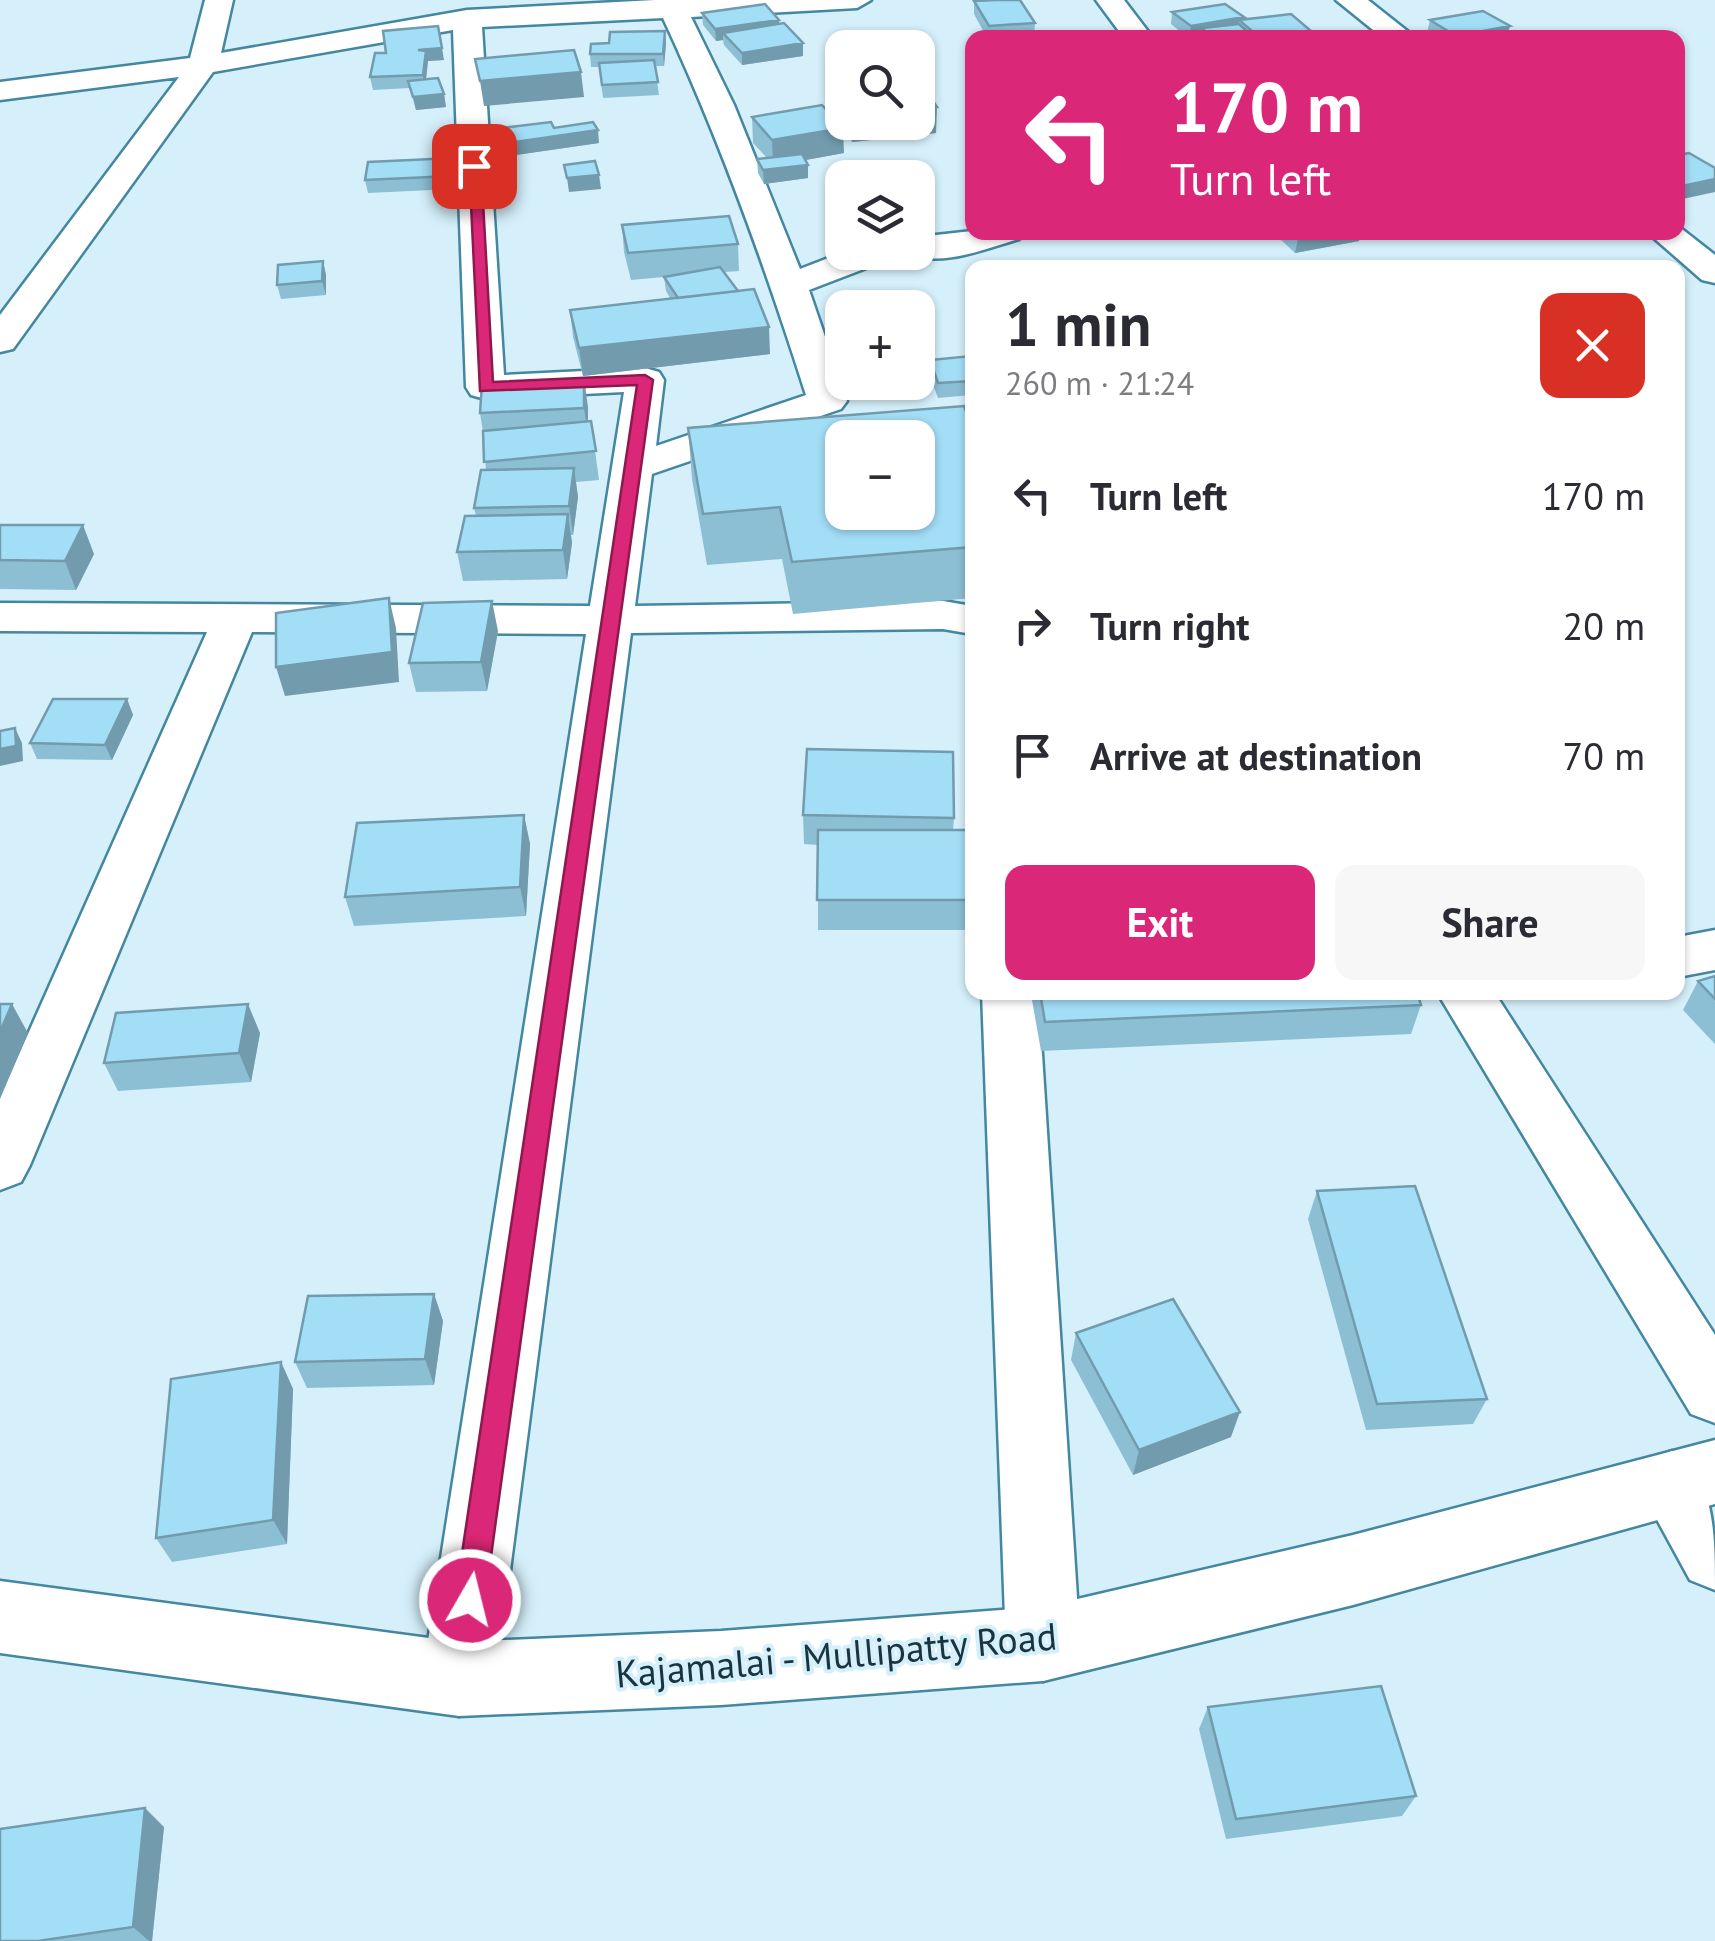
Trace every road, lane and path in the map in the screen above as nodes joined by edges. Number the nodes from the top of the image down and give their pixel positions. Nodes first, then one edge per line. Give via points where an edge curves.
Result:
1 (219, 0) edge
2 (857, 0) edge
3 (1110, 0) edge
4 (1350, 0) edge
5 (672, 5) edge
6 (437, 15) edge
7 (1133, 30) edge
8 (1391, 30) edge
9 (203, 65) junction
10 (0, 92) edge
11 (979, 240) edge
12 (1674, 240) edge
13 (935, 247) edge
14 (829, 270) edge
15 (1715, 272) edge
16 (789, 285) junction
17 (0, 341) edge
18 (633, 467) junction
19 (0, 617) edge
20 (235, 619) junction
21 (965, 619) edge
22 (610, 620) junction
23 (1715, 950) edge
24 (1685, 956) edge
25 (1010, 1000) edge
26 (1479, 1000) edge
27 (0, 1165) edge
28 (1715, 1394) edge
29 (1694, 1478) edge
30 (1715, 1556) edge
31 (0, 1617) edge
32 (1043, 1644) junction
33 (459, 1679) junction

1 - 9 street
2 - 5 street
3 - 7 street
4 - 8 street
5 - 6 street
5 - 16 street
6 - 9 street
6 - 18 street via 485,388 645,380
9 - 10 street
9 - 17 street
11 - 13 street
12 - 15 street
14 - 16 street
16 - 18 street via 827,400
18 - 22 street
19 - 20 street
20 - 22 street
20 - 27 street
21 - 22 street
22 - 33 street
23 - 24 street
25 - 32 street
26 - 28 street
29 - 30 street
29 - 32 street, Kajamalai - Mullipatty Road
31 - 33 street, Kajamalai - Mullipatty Road
32 - 33 street, Kajamalai - Mullipatty Road

